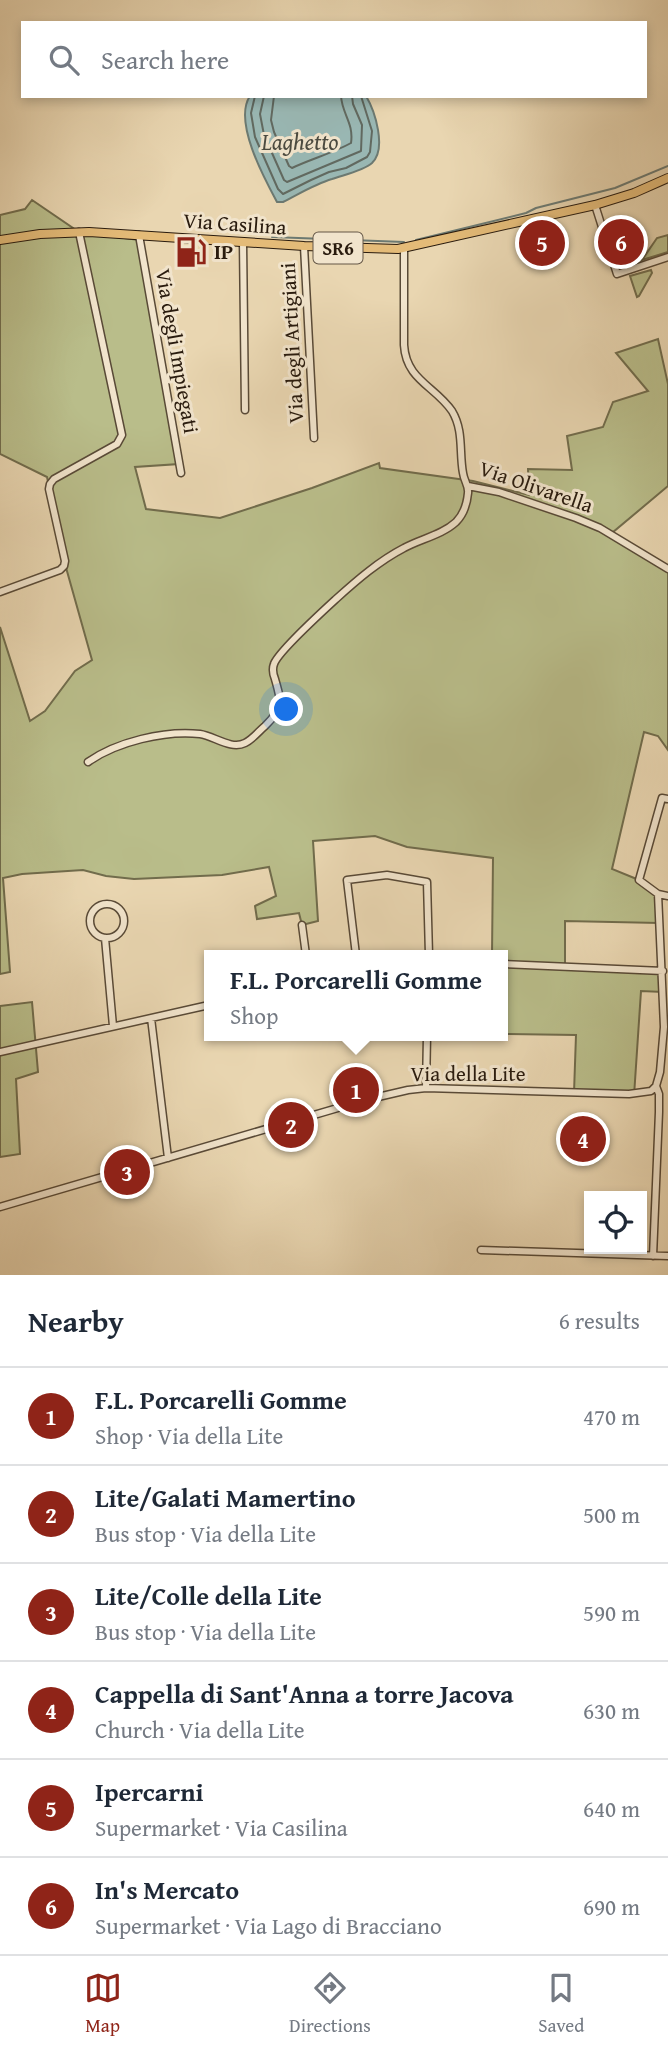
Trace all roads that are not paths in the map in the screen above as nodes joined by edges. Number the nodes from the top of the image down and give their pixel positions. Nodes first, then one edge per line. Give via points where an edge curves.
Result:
1 (668, 178) edge
2 (595, 205) junction
3 (79, 232) junction
4 (139, 235) junction
5 (0, 240) edge
6 (243, 242) junction
7 (304, 246) junction
8 (404, 248) junction
9 (668, 257) edge
10 (245, 410) dead end
11 (314, 438) dead end
12 (181, 473) dead end
13 (468, 486) junction
14 (667, 568) edge
15 (0, 592) edge
16 (88, 762) dead end
17 (668, 799) edge
18 (658, 894) junction
19 (668, 896) edge
20 (302, 925) dead end
21 (105, 938) junction
22 (305, 950) edge
23 (355, 950) edge
24 (429, 950) edge
25 (508, 964) edge
26 (663, 971) junction
27 (204, 1006) edge
28 (151, 1018) junction
29 (666, 1025) edge
30 (113, 1026) junction
31 (427, 1041) edge
32 (0, 1052) edge
33 (656, 1086) junction
34 (426, 1088) junction
35 (668, 1110) edge
36 (659, 1112) junction
37 (167, 1158) junction
38 (0, 1207) edge
39 (481, 1251) dead end
40 (653, 1256) junction
41 (668, 1256) edge

1 - 2 main road, Via Casilina / SR6
2 - 8 main road, Via Casilina / SR6
2 - 9 street via 617,274
3 - 4 main road, Via Casilina / SR6
3 - 5 main road, Via Casilina / SR6
3 - 15 street via 122,435 117,444 50,484 64,566
4 - 6 main road, Via Casilina / SR6
4 - 12 street, Via degli Impiegati
6 - 7 main road, Via Casilina / SR6
6 - 10 street
7 - 8 main road, Via Casilina / SR6
7 - 11 street, Via degli Artigiani
8 - 13 street, Via Olivarella via 405,358 456,418
13 - 14 street, Via Olivarella via 576,518
13 - 16 street via 456,522 367,572 276,660 272,670 280,709 248,741 234,745 204,735 167,735 112,749
17 - 18 street via 662,798 639,880
18 - 19 street
18 - 26 street
20 - 22 street
21 - 21 street via 92,930 90,920 94,910 108,904 122,912 124,923 120,933
21 - 30 street
23 - 24 street via 347,880 387,875 427,882
25 - 26 street
26 - 29 street
27 - 28 street
28 - 30 street
28 - 37 street
29 - 33 street
30 - 32 street
31 - 34 street
33 - 34 street, Via della Lite via 629,1094
33 - 36 street
34 - 37 street, Via della Lite via 365,1100
35 - 36 street
36 - 40 street
37 - 38 street, Via della Lite
39 - 40 street
40 - 41 street

